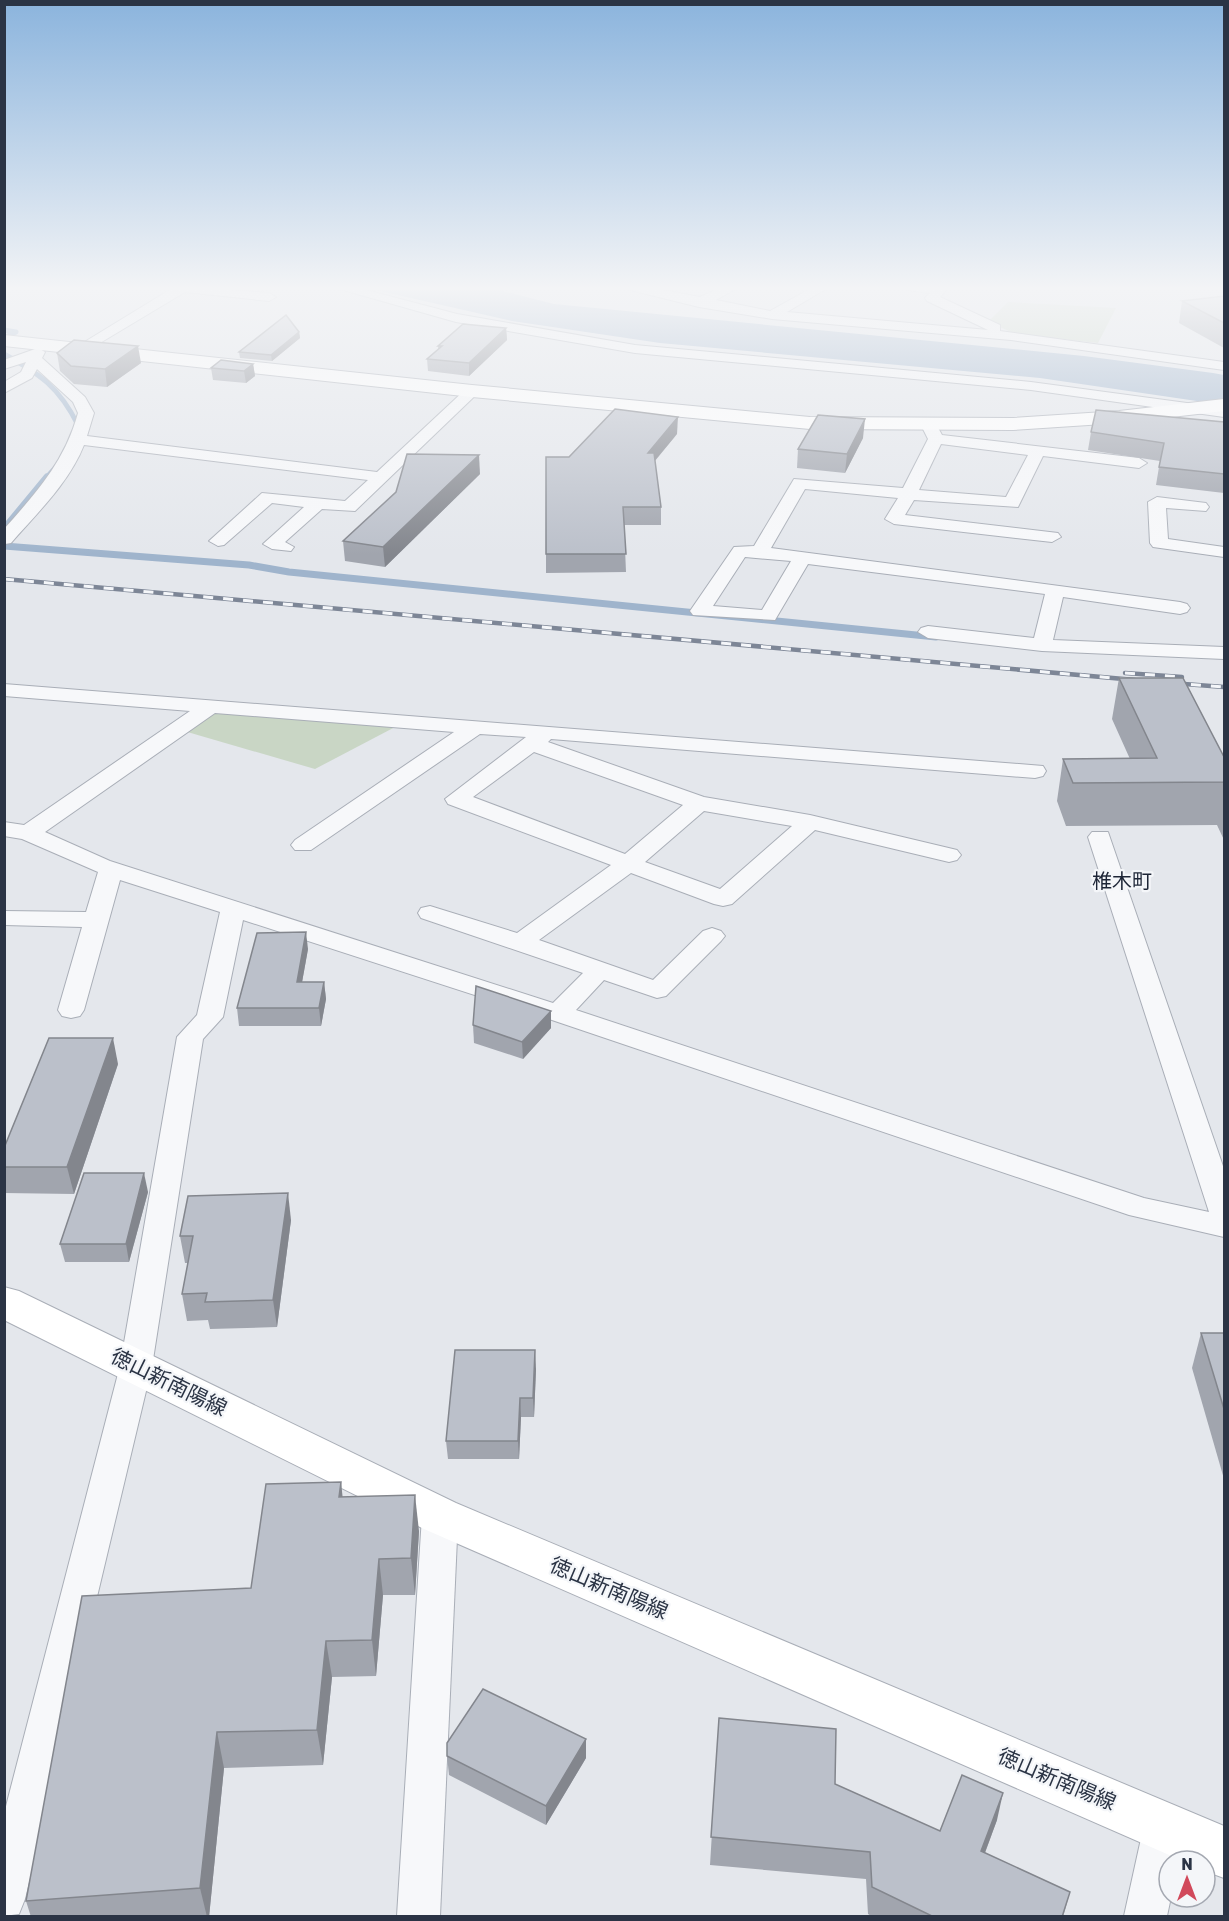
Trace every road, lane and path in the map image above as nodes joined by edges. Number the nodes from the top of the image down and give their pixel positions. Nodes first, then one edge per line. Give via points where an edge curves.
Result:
1 (26, 376) edge
2 (59, 376) edge
3 (329, 376) edge
4 (920, 376) edge
5 (4, 388) edge
6 (472, 391) junction
7 (1216, 408) edge
8 (932, 432) junction
9 (80, 440) junction
10 (1037, 452) junction
11 (1139, 463) dead end
12 (381, 477) junction
13 (909, 494) junction
14 (320, 502) junction
15 (1200, 507) dead end
16 (1052, 537) dead end
17 (5, 538) edge
18 (218, 541) dead end
19 (285, 547) dead end
20 (760, 552) junction
21 (1224, 552) edge
22 (802, 559) junction
23 (1055, 590) junction
24 (1180, 608) dead end
25 (928, 632) dead end
26 (1042, 645) junction
27 (1224, 653) edge
28 (4, 690) edge
29 (211, 706) junction
30 (477, 726) junction
31 (540, 738) junction
32 (1035, 771) dead end
33 (699, 802) junction
34 (810, 822) junction
35 (12, 834) edge
36 (1100, 837) dead end
37 (303, 845) dead end
38 (949, 855) dead end
39 (629, 863) junction
40 (111, 869) junction
41 (233, 909) junction
42 (430, 913) dead end
43 (4, 918) edge
44 (97, 920) junction
45 (712, 936) dead end
46 (520, 942) junction
47 (600, 970) junction
48 (71, 1010) dead end
49 (558, 1014) junction
50 (1224, 1212) edge
51 (1224, 1226) edge
52 (4, 1302) edge
53 (136, 1366) junction
54 (440, 1516) junction
55 (1165, 1825) junction
56 (1224, 1852) edge
57 (4, 1899) edge
58 (417, 1917) edge
59 (1145, 1917) edge

1 - 5 street
2 - 9 street via 86,412
3 - 6 main road
4 - 7 street
6 - 8 main road via 752,419
6 - 12 street
7 - 8 main road
8 - 10 street
8 - 13 street
9 - 12 street
9 - 17 street via 65,470
10 - 11 street
10 - 13 street via 1012,503
12 - 14 street via 349,507
13 - 16 street via 894,519
13 - 20 street via 800,483
14 - 18 street via 268,497
14 - 19 street via 272,544
15 - 21 street via 1157,502 1159,543
20 - 22 street
20 - 22 street via 740,551 700,611 768,616
22 - 23 street
23 - 24 street
23 - 26 street
25 - 26 street
26 - 27 street
28 - 29 street
29 - 30 street
29 - 35 street
30 - 31 street
30 - 37 street
31 - 32 street
31 - 33 street
31 - 39 street via 456,799
33 - 34 street
33 - 39 street
34 - 38 street
34 - 39 street via 723,899
35 - 40 street
36 - 50 street
39 - 46 street
40 - 41 street
40 - 44 street
41 - 49 street
41 - 53 street via 210,1017 190,1037
42 - 46 street
43 - 44 street
44 - 48 street
45 - 47 street via 657,990
46 - 47 street
47 - 49 street
49 - 51 street via 1140,1208
52 - 53 main road, 徳山新南陽線
53 - 54 main road, 徳山新南陽線
53 - 57 street
54 - 55 main road, 徳山新南陽線
54 - 58 street
55 - 56 main road, 徳山新南陽線
55 - 59 street

